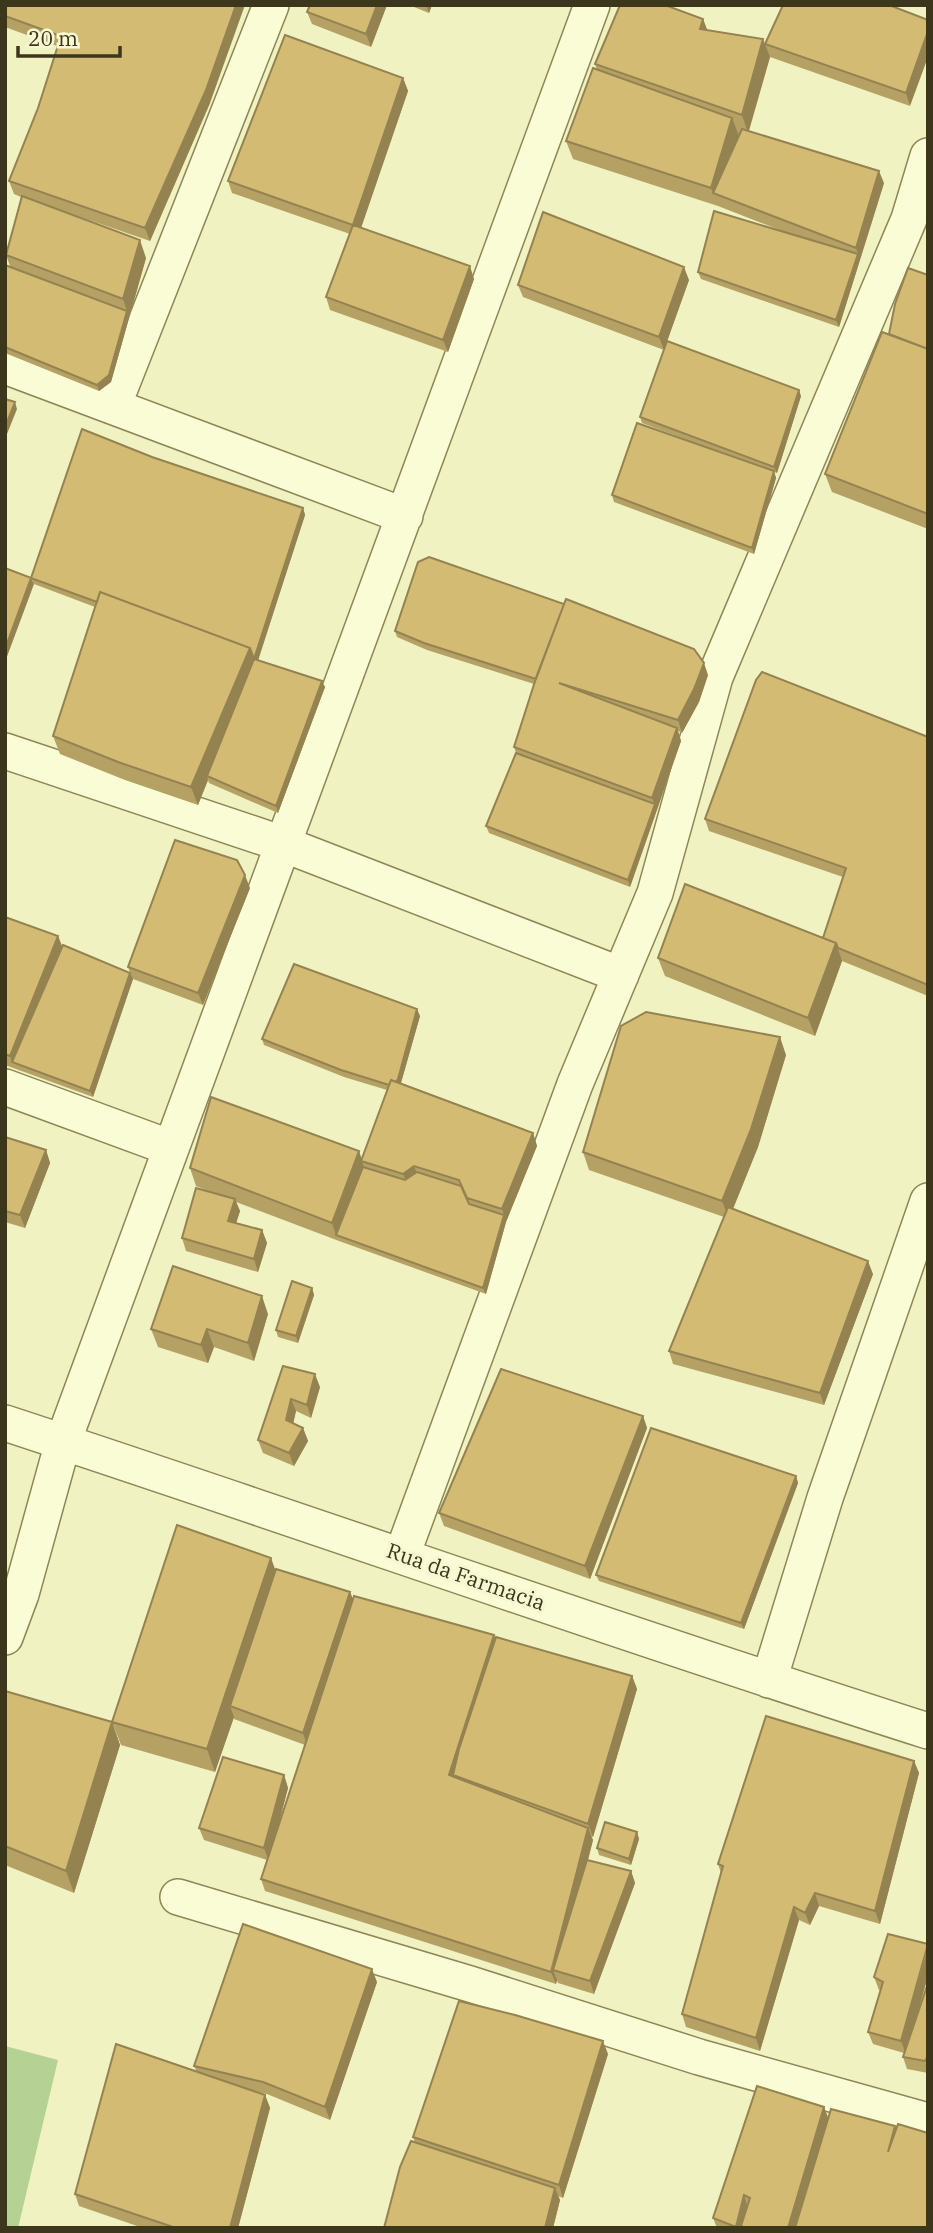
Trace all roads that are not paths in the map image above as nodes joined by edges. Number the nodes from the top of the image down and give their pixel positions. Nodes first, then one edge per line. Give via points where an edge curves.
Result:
1 (271, 5) edge
2 (592, 5) edge
3 (928, 156) edge
4 (5, 366) edge
5 (113, 406) junction
6 (405, 516) junction
7 (5, 751) edge
8 (283, 844) junction
9 (621, 975) junction
10 (5, 1087) edge
11 (171, 1148) junction
12 (928, 1201) edge
13 (5, 1423) edge
14 (62, 1442) junction
15 (402, 1555) junction
16 (5, 1637) edge
17 (769, 1680) junction
18 (928, 1731) edge
19 (178, 1897) dead end
20 (928, 2121) edge

1 - 5 street
2 - 6 street
3 - 9 street via 909,219 715,677 655,893
4 - 5 street
5 - 6 street
6 - 8 street
7 - 8 street
8 - 9 street
8 - 11 street
9 - 15 street via 575,1084
10 - 11 street
11 - 14 street
12 - 17 street via 825,1498
13 - 14 street, Rua da Farmacia
14 - 15 street, Rua da Farmacia
14 - 16 street
15 - 17 street, Rua da Farmacia
17 - 18 street, Rua da Farmacia
19 - 20 street via 699,2057

